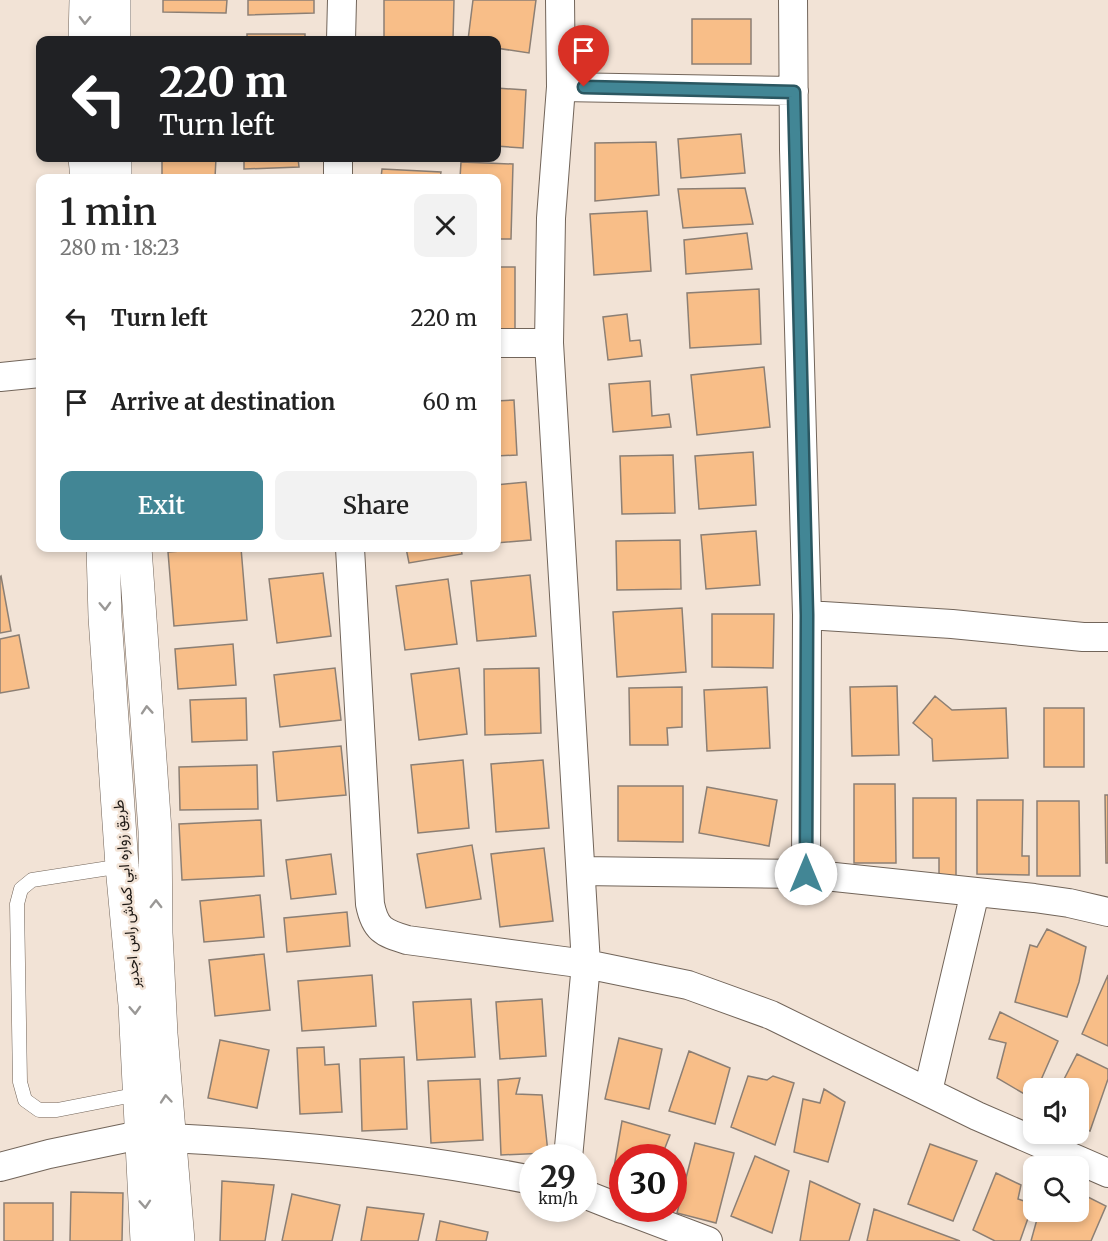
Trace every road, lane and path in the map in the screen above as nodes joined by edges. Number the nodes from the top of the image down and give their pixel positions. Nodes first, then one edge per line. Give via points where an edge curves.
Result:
1 (86, 0) edge
2 (114, 0) edge
3 (342, 0) edge
4 (560, 0) edge
5 (793, 0) edge
6 (85, 36) edge
7 (114, 36) edge
8 (341, 36) edge
9 (561, 87) junction
10 (794, 92) junction
11 (501, 343) edge
12 (549, 343) junction
13 (36, 373) edge
14 (0, 377) edge
15 (103, 552) edge
16 (135, 552) edge
17 (350, 552) edge
18 (807, 615) junction
19 (1108, 637) edge
20 (122, 866) junction
21 (581, 871) junction
22 (806, 874) junction
23 (975, 892) junction
24 (1108, 901) edge
25 (1069, 903) junction
26 (1108, 912) edge
27 (586, 964) junction
28 (928, 1091) junction
29 (139, 1094) junction
30 (155, 1136) junction
31 (569, 1144) edge
32 (0, 1167) edge
33 (1108, 1173) edge
34 (519, 1177) edge
35 (658, 1222) edge
36 (147, 1241) edge
37 (177, 1241) edge
38 (708, 1241) edge

1 -> 6 main road
2 - 7 main road
3 - 8 street
4 - 9 street
5 - 10 street
9 - 10 street
9 - 12 street via 551,218
10 - 18 street
11 - 12 street
12 - 21 street
13 - 14 street
15 -> 20 main road, طريق زواره ابي كماش راس اجدير
30 -> 16 main road via 161,1034 155,831
17 - 27 street via 370,904 375,924 388,934 407,940
18 - 19 street
18 - 22 street
20 -> 29 main road, طريق زواره ابي كماش راس اجدير
20 - 29 lane via 32,880 21,889 17,904 20,1082 25,1100 39,1110
21 - 22 street
21 - 27 street
22 - 23 street
23 - 25 street
23 - 28 street
24 - 25 street
25 - 26 street
27 - 28 street via 688,985 771,1015
27 - 31 street
28 - 33 street
29 - 30 main road, طريق زواره ابي كماش راس اجدير
30 - 32 street via 49,1154
30 - 34 street via 369,1153
30 -> 36 main road, طريق زواره ابي كماش راس اجدير
30 - 37 main road
35 - 38 street

